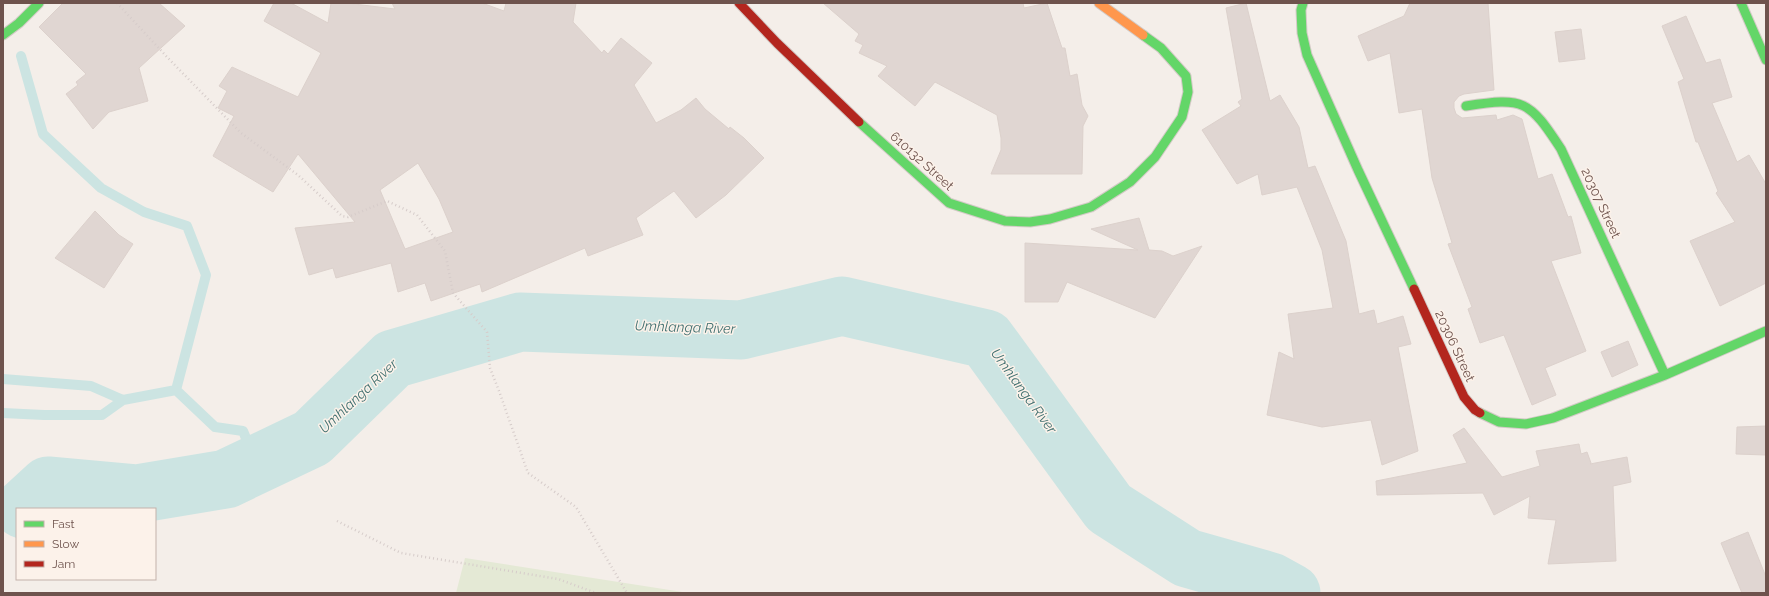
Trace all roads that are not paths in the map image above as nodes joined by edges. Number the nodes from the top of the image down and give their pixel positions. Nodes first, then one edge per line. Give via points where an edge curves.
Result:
1 (39, 3) edge
2 (739, 3) edge
3 (1099, 3) edge
4 (1303, 3) edge
5 (1741, 3) edge
6 (3, 35) edge
7 (1766, 60) edge
8 (1466, 106) dead end
9 (1766, 332) edge
10 (1665, 375) junction

1 - 6 street
2 - 3 street, 610132 Street via 874,136 949,203 1005,221 1030,222 1091,207 1130,182 1155,157 1182,117 1188,92 1186,76 1161,48
4 - 10 street, 20306 Street via 1302,33 1307,55 1464,398 1475,410 1499,422 1526,424 1553,418
5 - 7 street
8 - 10 street, 20307 Street via 1498,101 1524,105 1542,122 1561,149
9 - 10 street, 20306 Street

